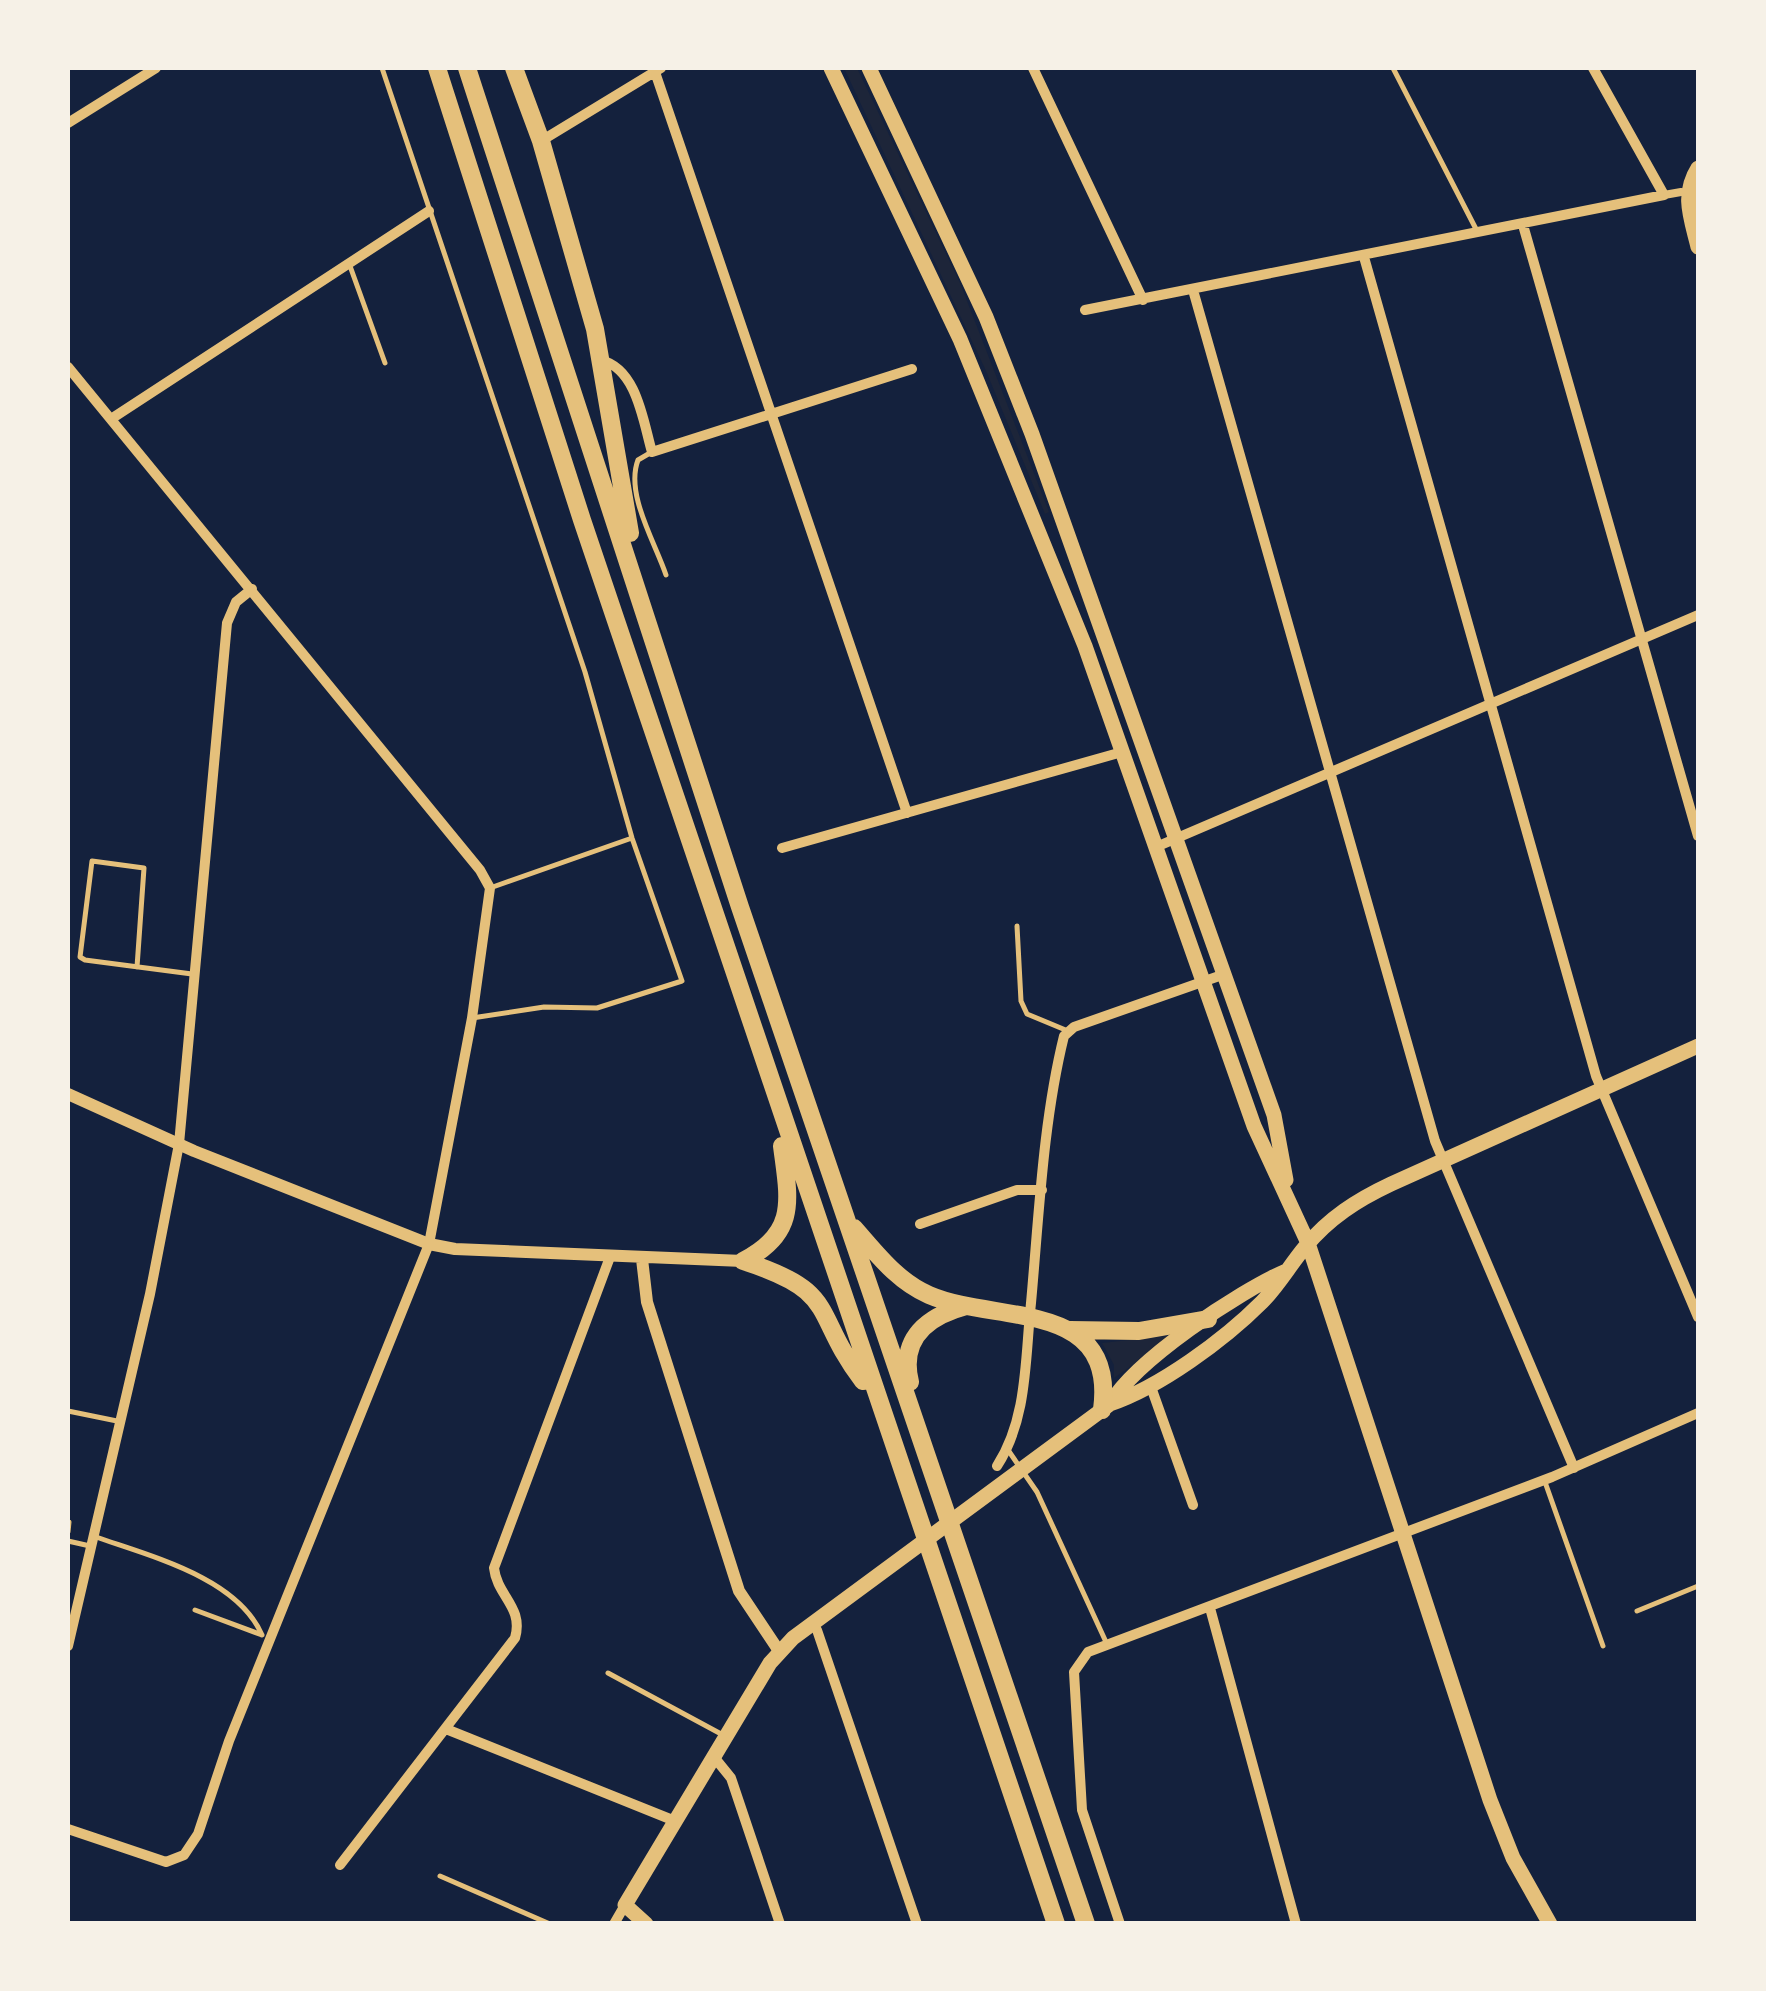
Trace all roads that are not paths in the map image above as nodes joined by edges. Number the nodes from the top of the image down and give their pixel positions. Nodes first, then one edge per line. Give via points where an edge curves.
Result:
1 (156, 68) edge
2 (382, 68) edge
3 (437, 68) edge
4 (467, 68) edge
5 (514, 68) edge
6 (831, 68) edge
7 (868, 68) edge
8 (1033, 68) edge
9 (1393, 68) edge
10 (1593, 68) edge
11 (658, 70) edge
12 (68, 122) edge
13 (541, 142) junction
14 (1698, 168) edge
15 (1685, 189) junction
16 (1664, 195) junction
17 (429, 211) junction
18 (1523, 225) junction
19 (1478, 234) junction
20 (1698, 247) edge
21 (1364, 256) junction
22 (349, 263) junction
23 (1193, 290) junction
24 (1143, 300) junction
25 (1085, 310) dead end
26 (601, 360) junction
27 (384, 363) dead end
28 (68, 367) edge
29 (912, 369) dead end
30 (772, 412) junction
31 (111, 419) junction
32 (652, 452) junction
33 (666, 575) dead end
34 (252, 588) junction
35 (644, 607) junction
36 (1698, 616) edge
37 (1643, 641) junction
38 (1490, 704) junction
39 (1122, 752) junction
40 (1332, 774) junction
41 (907, 813) junction
42 (1698, 836) edge
43 (632, 838) junction
44 (1174, 842) junction
45 (1156, 847) junction
46 (782, 848) dead end
47 (490, 888) junction
48 (1017, 926) dead end
49 (137, 968) junction
50 (194, 975) junction
51 (1222, 975) junction
52 (1202, 982) junction
53 (472, 1018) junction
54 (1068, 1031) junction
55 (1698, 1046) edge
56 (1603, 1092) junction
57 (68, 1094) edge
58 (784, 1126) junction
59 (179, 1144) junction
60 (1442, 1160) junction
61 (1042, 1190) junction
62 (1288, 1192) junction
63 (848, 1220) junction
64 (920, 1224) dead end
65 (1308, 1243) junction
66 (429, 1244) junction
67 (610, 1257) junction
68 (642, 1258) junction
69 (742, 1262) junction
70 (1286, 1271) junction
71 (967, 1306) junction
72 (1029, 1317) junction
73 (1698, 1317) edge
74 (1208, 1318) junction
75 (1067, 1330) junction
76 (1152, 1386) junction
77 (875, 1396) junction
78 (1106, 1407) junction
79 (68, 1410) edge
80 (1698, 1413) edge
81 (118, 1421) junction
82 (920, 1436) junction
83 (1008, 1450) junction
84 (997, 1466) dead end
85 (1574, 1468) junction
86 (1544, 1479) junction
87 (1193, 1506) dead end
88 (70, 1522) edge
89 (68, 1532) edge
90 (1402, 1533) junction
91 (68, 1541) edge
92 (91, 1541) junction
93 (1698, 1586) edge
94 (1210, 1608) junction
95 (195, 1610) dead end
96 (1637, 1611) dead end
97 (815, 1625) junction
98 (267, 1637) junction
99 (1106, 1644) junction
100 (68, 1646) edge
101 (1603, 1646) dead end
102 (778, 1652) junction
103 (608, 1672) dead end
104 (446, 1729) junction
105 (725, 1736) junction
106 (714, 1757) junction
107 (675, 1821) junction
108 (68, 1829) edge
109 (340, 1865) dead end
110 (440, 1876) dead end
111 (626, 1905) junction
112 (550, 1924) edge
113 (614, 1924) edge
114 (646, 1924) edge
115 (780, 1924) edge
116 (917, 1924) edge
117 (1056, 1924) edge
118 (1086, 1924) edge
119 (1120, 1924) edge
120 (1296, 1924) edge
121 (1550, 1924) edge

1 - 12 street
2 - 17 lane
3 - 58 highway
4 - 35 highway
5 - 13 highway
6 - 39 main road via 982,389
7 - 44 main road via 986,317
8 - 24 street
9 - 19 lane
10 - 16 street
11 - 13 street
11 - 30 street
13 - 26 highway
14 - 15 main road
15 - 16 street
15 - 20 main road
16 - 18 street
17 - 22 street
17 - 43 lane via 585,672
18 - 19 street
18 - 37 street
19 - 21 street
21 - 23 street
21 - 38 street
22 - 27 lane
22 - 31 street
23 - 24 street
23 - 40 street
24 - 25 street
26 - 32 street via 616,366 630,386
26 - 35 highway
28 - 31 street
29 - 30 street
30 - 32 street
30 - 41 street
31 - 34 street
32 - 33 lane via 638,460 635,475
34 - 47 street
34 - 50 street via 227,623
35 - 63 highway
36 - 37 street
37 - 38 street
37 - 42 street
38 - 40 street
38 - 56 street
39 - 41 street
39 - 45 main road
40 - 44 street
40 - 60 street
41 - 46 street
43 - 47 lane
43 - 53 lane via 682,982 596,1008
44 - 45 street
44 - 51 main road
45 - 52 main road
47 - 53 street
48 - 54 lane via 1027,1014
49 - 49 lane via 85,960 78,952 92,860 144,868
49 - 50 lane
50 - 59 street
51 - 52 street
51 - 62 main road via 1277,1126
52 - 54 street
52 - 62 main road via 1254,1126
53 - 66 street
54 - 61 street
55 - 56 main road
56 - 60 main road
56 - 73 street
57 - 59 street
58 - 69 highway via 784,1222 772,1243
58 - 77 highway
59 - 66 street
59 - 81 street
60 - 65 main road via 1354,1203
60 - 85 street
61 - 64 street via 1017,1190
61 - 72 street
62 - 65 main road
63 - 71 highway via 904,1281
63 - 82 highway
65 - 70 main road
65 - 90 main road
66 - 67 street
66 - 98 street
67 - 68 street
67 - 104 street via 494,1568 516,1608 515,1638
68 - 69 street
68 - 102 street via 647,1302 739,1591
69 - 77 highway via 813,1294
70 - 74 main road
70 - 76 main road via 1261,1303
71 - 72 highway
71 - 82 highway via 927,1320 910,1346 908,1374
72 - 75 highway
72 - 83 street via 1022,1402
74 - 75 highway via 1139,1331
74 - 78 main road via 1129,1378
75 - 78 highway via 1100,1359
76 - 78 main road
76 - 87 street
77 - 117 highway
78 - 97 main road
79 - 81 lane
80 - 85 street
81 - 92 street
82 - 118 highway
83 - 84 street
83 - 99 lane via 1037,1492
85 - 86 street
86 - 90 street
86 - 101 lane
88 - 89 lane
90 - 94 street
90 - 121 main road via 1490,1800
91 - 92 lane
92 - 98 lane via 223,1591 246,1607
92 - 100 street
93 - 96 lane
94 - 99 street
94 - 120 street
95 - 98 lane
97 - 102 main road
97 - 116 street
98 - 108 street via 198,1834 184,1855 166,1862
99 - 119 street via 1080,1659 1074,1694 1082,1810
102 - 105 main road
103 - 105 lane
104 - 107 street
104 - 109 street
105 - 106 main road
106 - 107 main road
106 - 115 street via 731,1778
107 - 111 main road
110 - 112 lane
111 - 113 street
111 - 114 main road

